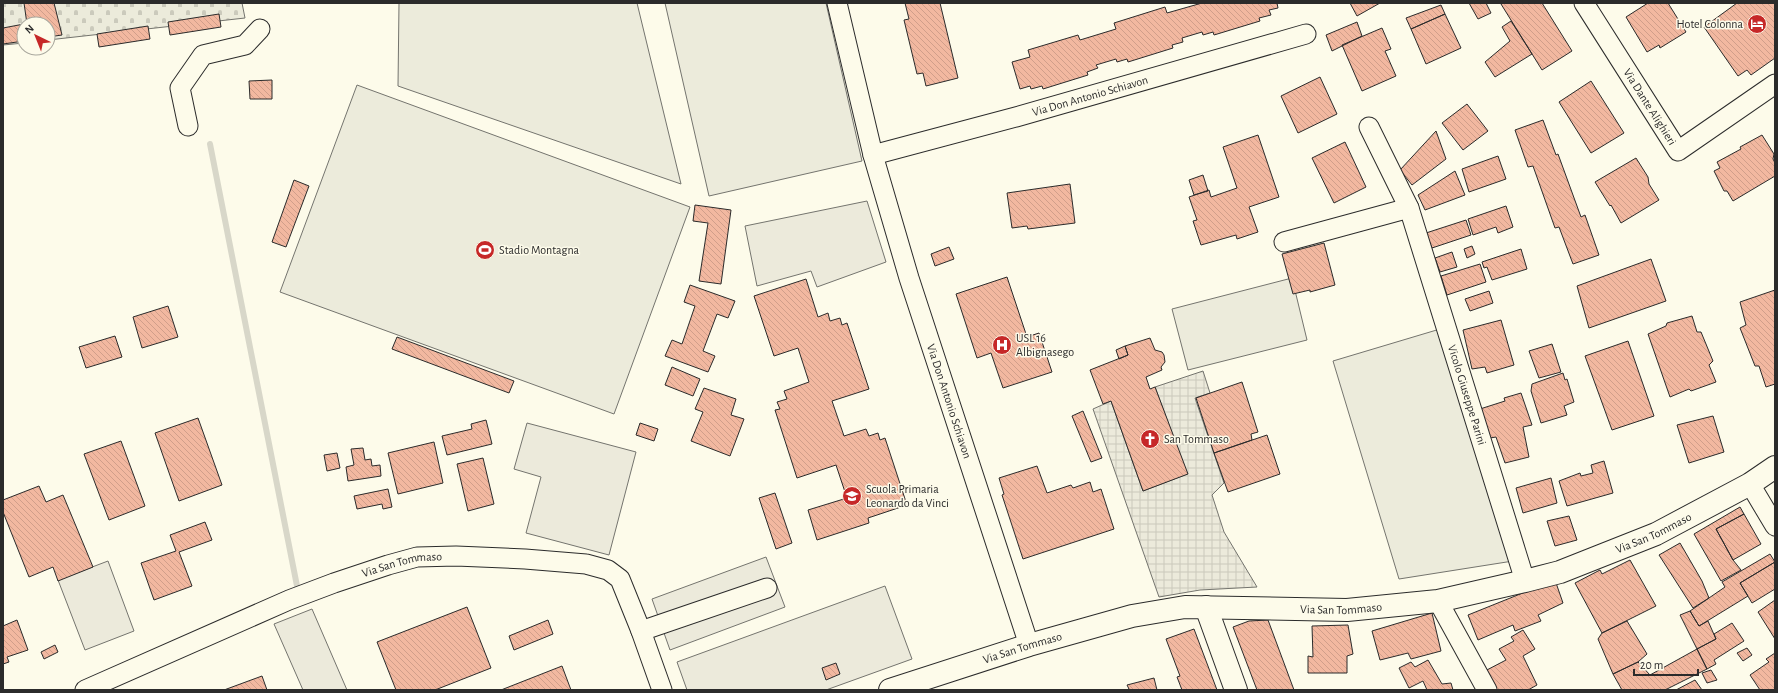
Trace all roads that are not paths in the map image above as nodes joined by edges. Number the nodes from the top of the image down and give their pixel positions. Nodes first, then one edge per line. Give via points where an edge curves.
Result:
1 (837, 3) edge
2 (1584, 3) edge
3 (260, 28) dead end
4 (1306, 34) dead end
5 (1775, 84) edge
6 (188, 126) dead end
7 (1369, 127) dead end
8 (873, 155) junction
9 (1409, 208) junction
10 (1284, 242) dead end
11 (1775, 467) edge
12 (1750, 484) junction
13 (1775, 526) edge
14 (1525, 581) junction
15 (767, 588) dead end
16 (1438, 601) junction
17 (1206, 607) junction
18 (641, 631) junction
19 (1029, 645) junction
20 (85, 690) edge
21 (662, 690) edge
22 (890, 690) edge
23 (1236, 690) edge
24 (1487, 690) edge

1 - 8 street, Via Don Antonio Schiavon
2 - 5 street, Via Dante Alighieri via 1678,151
3 - 6 street via 245,45 203,55 180,88
4 - 8 street, Via Don Antonio Schiavon
7 - 9 street, Vicolo Giuseppe Parini
8 - 19 street, Via Don Antonio Schiavon via 909,278
9 - 10 street
9 - 14 street, Vicolo Giuseppe Parini
11 - 12 street, Via San Tommaso
12 - 13 street
12 - 14 street, Via San Tommaso via 1656,534 1560,572
14 - 16 street, Via San Tommaso
15 - 18 street
16 - 17 street, Via San Tommaso via 1348,610
16 - 24 street
17 - 19 street, Via San Tommaso via 1172,609 1132,616
17 - 23 street
18 - 20 street, Via San Tommaso via 620,579 608,570 586,564 525,559 456,556 417,558 388,565 289,600
18 - 21 street, Via San Tommaso
19 - 22 street, Via San Tommaso

